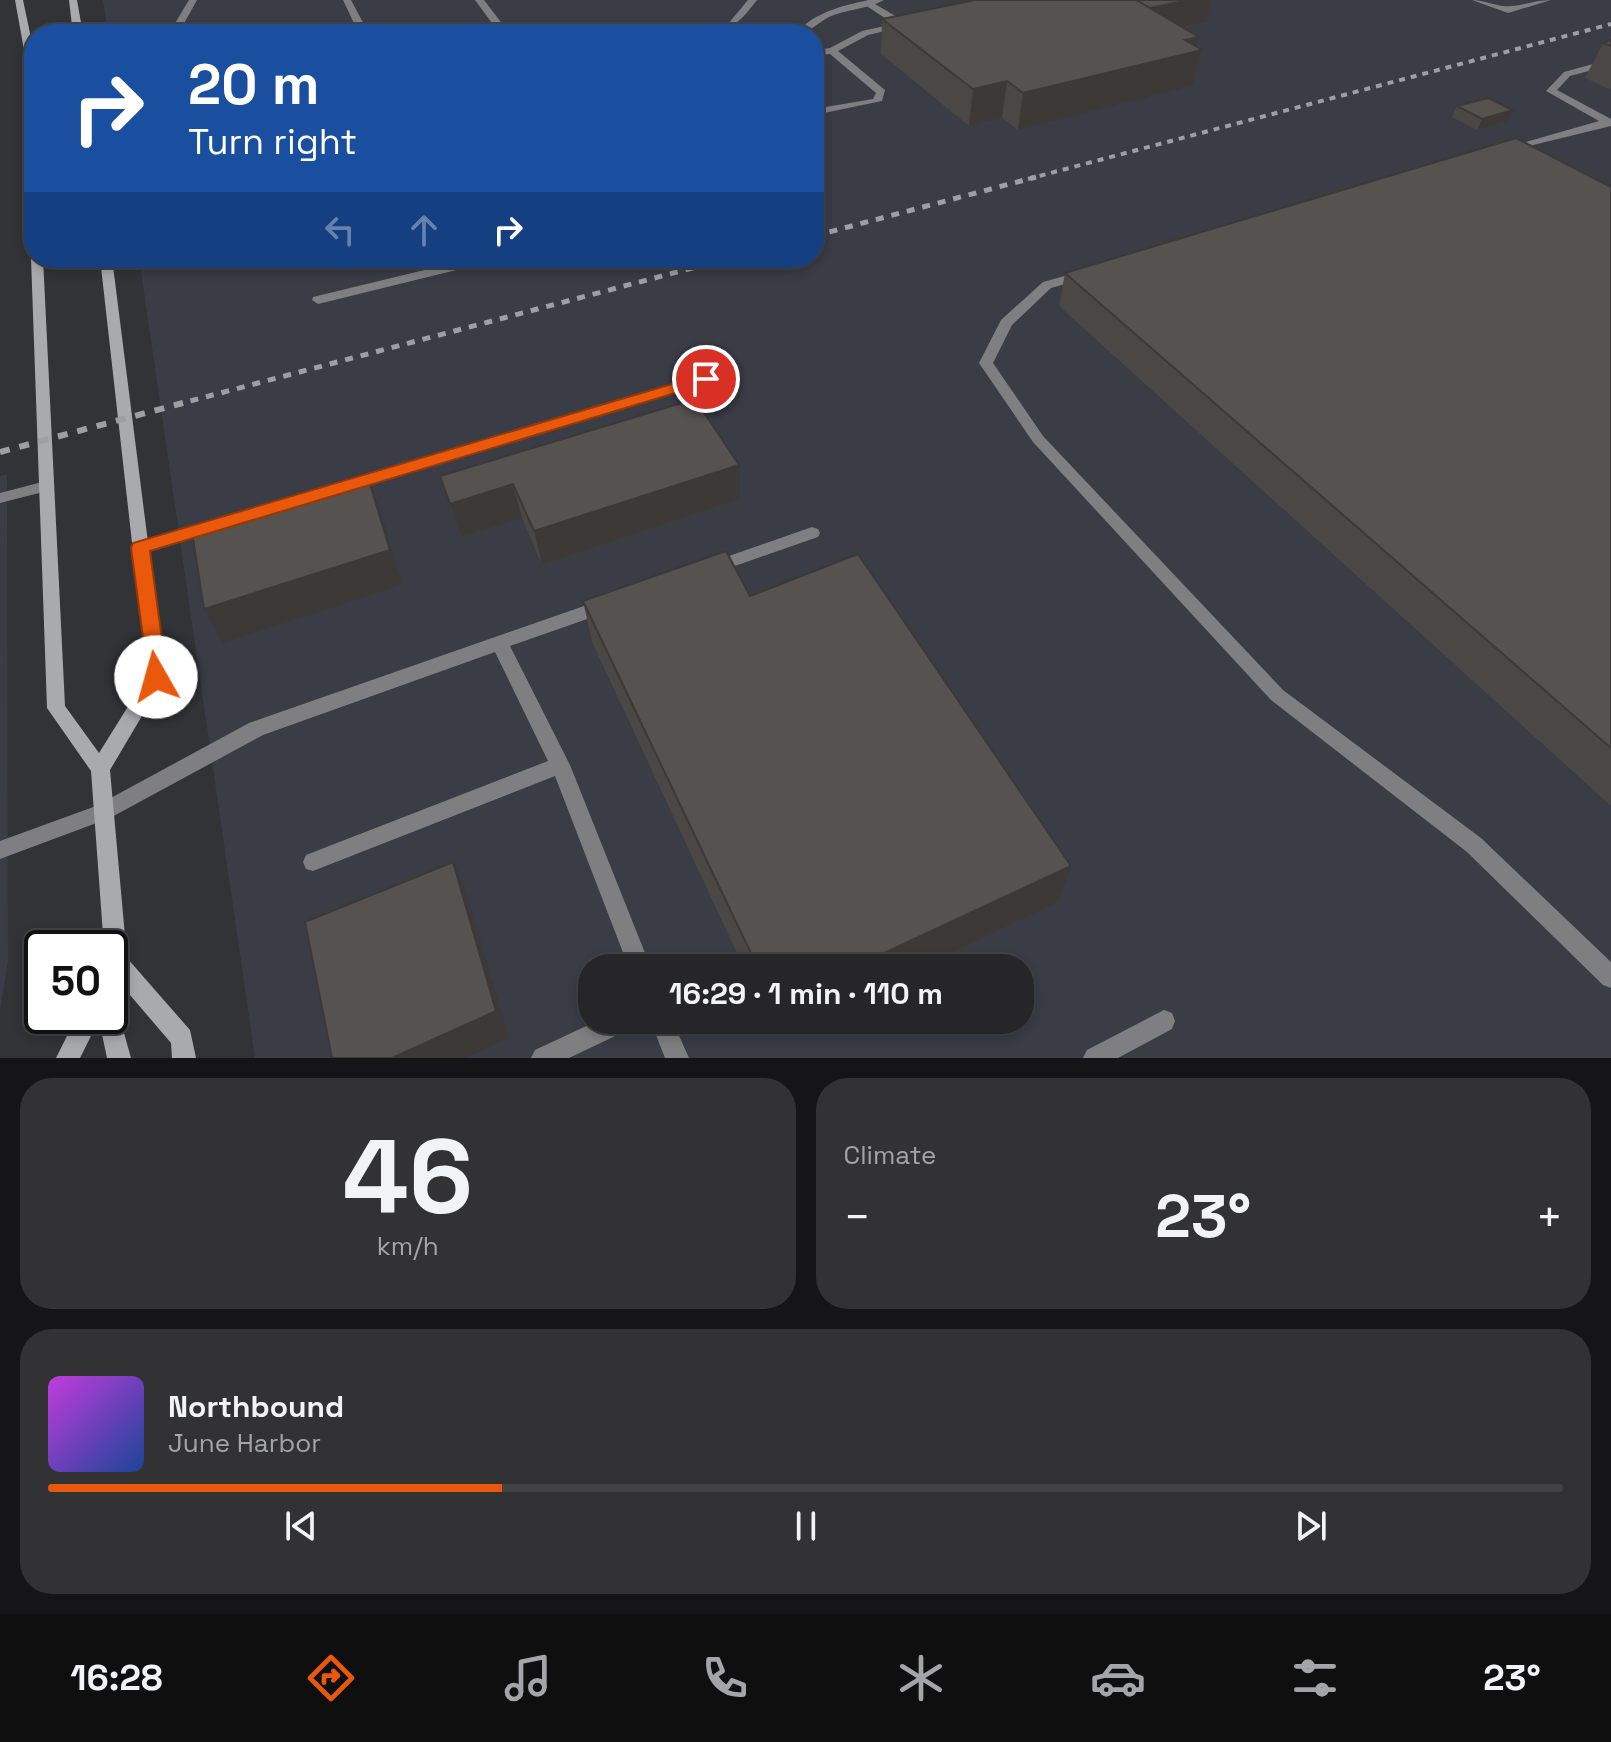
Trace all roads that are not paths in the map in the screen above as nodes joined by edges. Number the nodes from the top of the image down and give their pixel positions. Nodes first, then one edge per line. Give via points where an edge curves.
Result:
1 (19, 0) edge
2 (73, 0) edge
3 (193, 0) edge
4 (347, 0) edge
5 (479, 0) edge
6 (753, 0) edge
7 (880, 0) edge
8 (1476, 0) edge
9 (1547, 0) edge
10 (868, 3) junction
11 (916, 23) edge
12 (77, 24) edge
13 (180, 24) edge
14 (360, 24) edge
15 (497, 24) edge
16 (733, 24) edge
17 (811, 24) edge
18 (24, 25) edge
19 (902, 26) junction
20 (832, 51) junction
21 (824, 52) edge
22 (1611, 62) edge
23 (824, 110) edge
24 (1609, 123) edge
25 (1486, 157) edge
26 (37, 268) edge
27 (107, 268) edge
28 (448, 268) edge
29 (1092, 272) edge
30 (318, 300) dead end
31 (706, 379) dead end
32 (46, 486) junction
33 (330, 491) edge
34 (0, 498) edge
35 (224, 523) edge
36 (812, 533) dead end
37 (140, 548) junction
38 (693, 575) edge
39 (619, 601) edge
40 (500, 643) junction
41 (560, 765) junction
42 (100, 769) junction
43 (103, 812) junction
44 (0, 850) edge
45 (313, 862) dead end
46 (111, 930) edge
47 (634, 954) edge
48 (1611, 977) edge
49 (128, 982) edge
50 (1164, 1021) dead end
51 (80, 1034) edge
52 (113, 1034) edge
53 (594, 1034) edge
54 (667, 1034) edge
55 (68, 1058) edge
56 (119, 1058) edge
57 (184, 1058) edge
58 (543, 1058) edge
59 (677, 1058) edge
60 (1095, 1058) edge

1 - 18 main road
2 - 12 main road
3 - 13 street
4 - 14 street
5 - 15 street
6 - 16 street
7 - 10 street
8 - 9 street via 1508,10
10 - 17 street
10 - 19 street
11 - 19 street
19 - 20 street via 865,33
20 - 21 street
20 - 23 street via 881,92 877,101
22 - 24 street via 1567,74 1551,91
24 - 25 street
26 - 32 main road
27 - 37 main road
28 - 30 street
29 - 48 street via 1047,285 1006,323 986,363 1038,439 1277,695 1474,845
31 - 33 street
32 - 34 street
32 - 42 main road via 56,708
35 - 37 street
36 - 38 street
37 - 42 main road via 156,677
39 - 40 street
40 - 41 street
40 - 43 street via 256,729
41 - 45 street
41 - 47 street
42 - 43 main road
43 - 44 street
43 - 46 main road
49 - 57 main road via 182,1038
50 - 60 street
51 - 55 main road
52 - 56 main road
53 - 58 street
54 - 59 street

